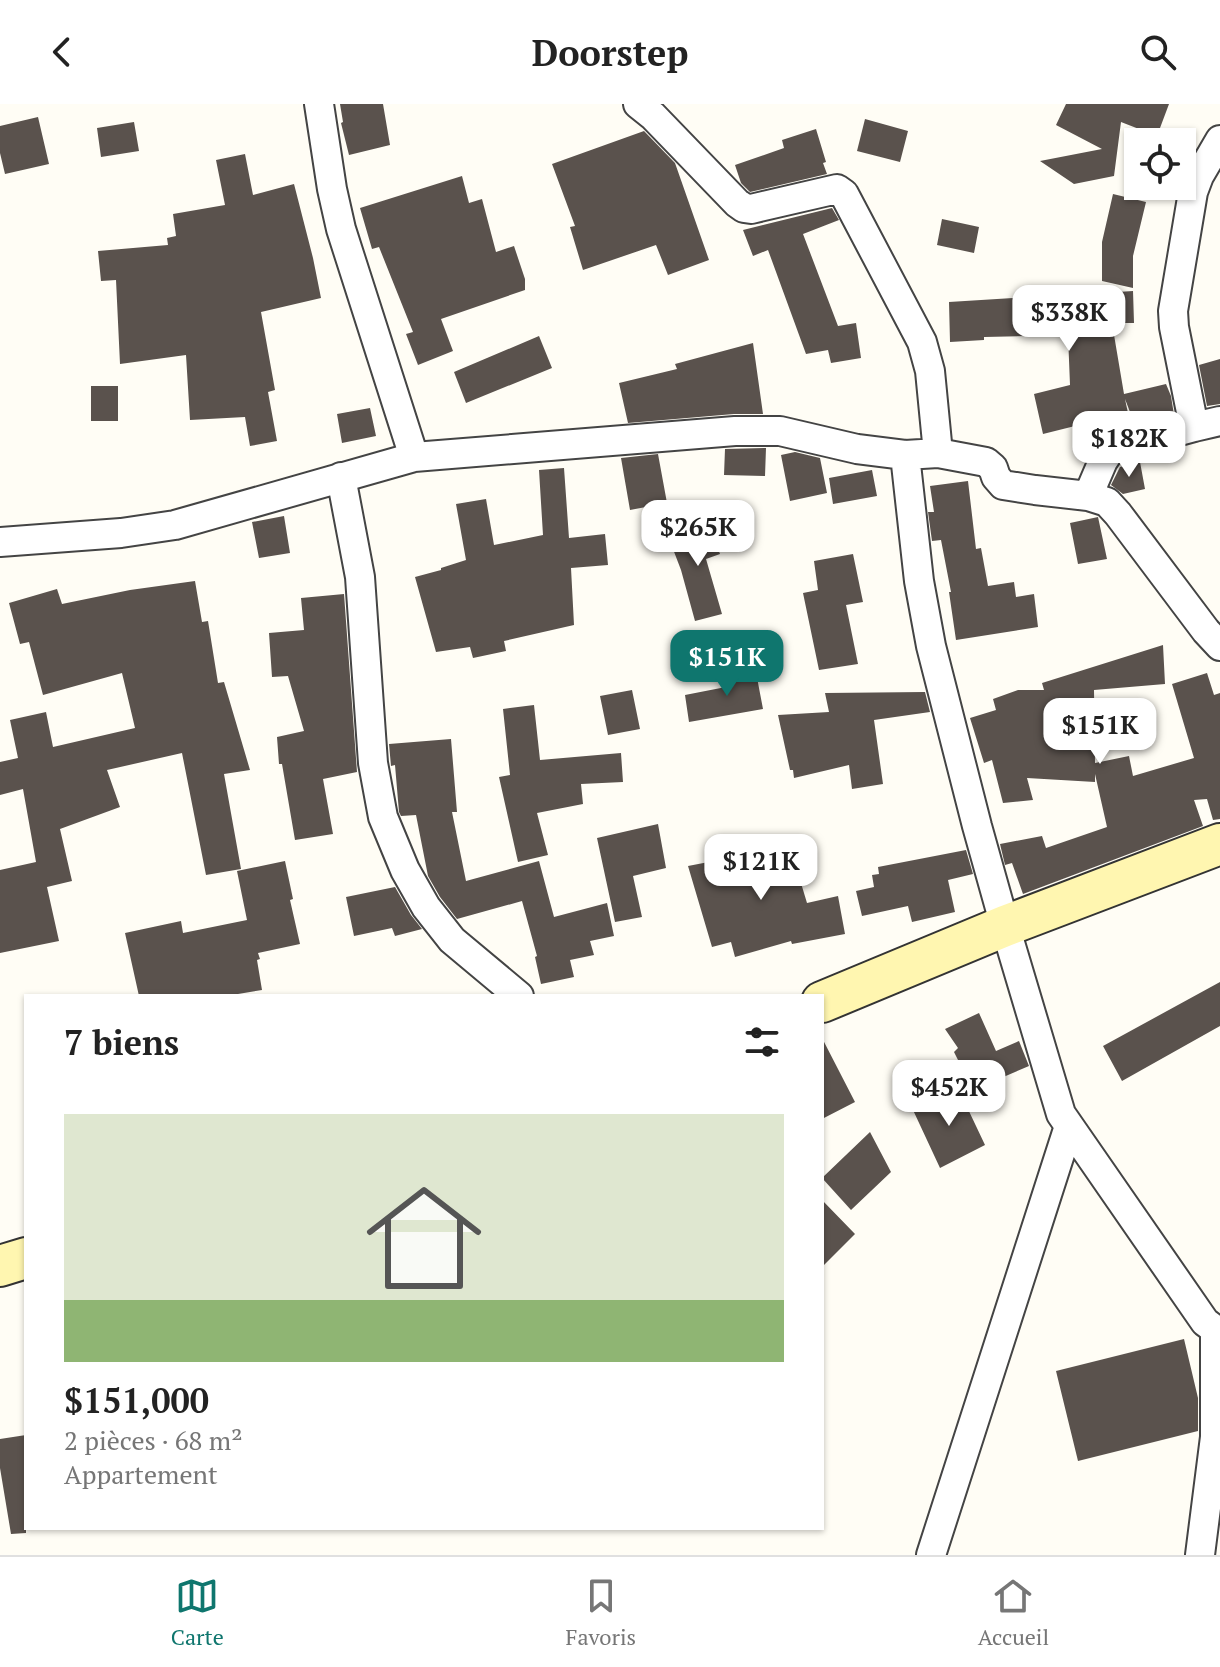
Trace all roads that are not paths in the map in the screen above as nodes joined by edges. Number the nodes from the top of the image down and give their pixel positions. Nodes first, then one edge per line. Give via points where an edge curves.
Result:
1 (319, 104) edge
2 (638, 104) edge
3 (1220, 140) edge
4 (1207, 424) edge
5 (938, 453) junction
6 (905, 455) junction
7 (414, 457) junction
8 (341, 477) junction
9 (1088, 496) junction
10 (0, 542) edge
11 (1220, 646) edge
12 (1220, 844) edge
13 (1005, 926) junction
14 (517, 994) edge
15 (824, 1001) edge
16 (1069, 1126) junction
17 (24, 1259) edge
18 (0, 1266) edge
19 (1217, 1332) edge
20 (931, 1555) edge
21 (1200, 1555) edge

1 - 7 street via 341,229
2 - 5 street via 744,208 837,189 844,194 922,342
3 - 4 street via 1193,192 1173,311
4 - 9 street via 1109,452
5 - 6 street
5 - 9 street via 986,462 1003,485
6 - 7 street via 780,431 735,431
6 - 13 street via 931,646
7 - 8 street
8 - 10 street via 175,525
8 - 14 street via 360,577 373,763 383,817 426,907 452,940
9 - 11 street via 1107,502 1118,514
12 - 13 main road
13 - 15 main road
13 - 16 street
16 - 19 street
16 - 20 street
17 - 18 main road
19 - 21 street via 1214,1450

